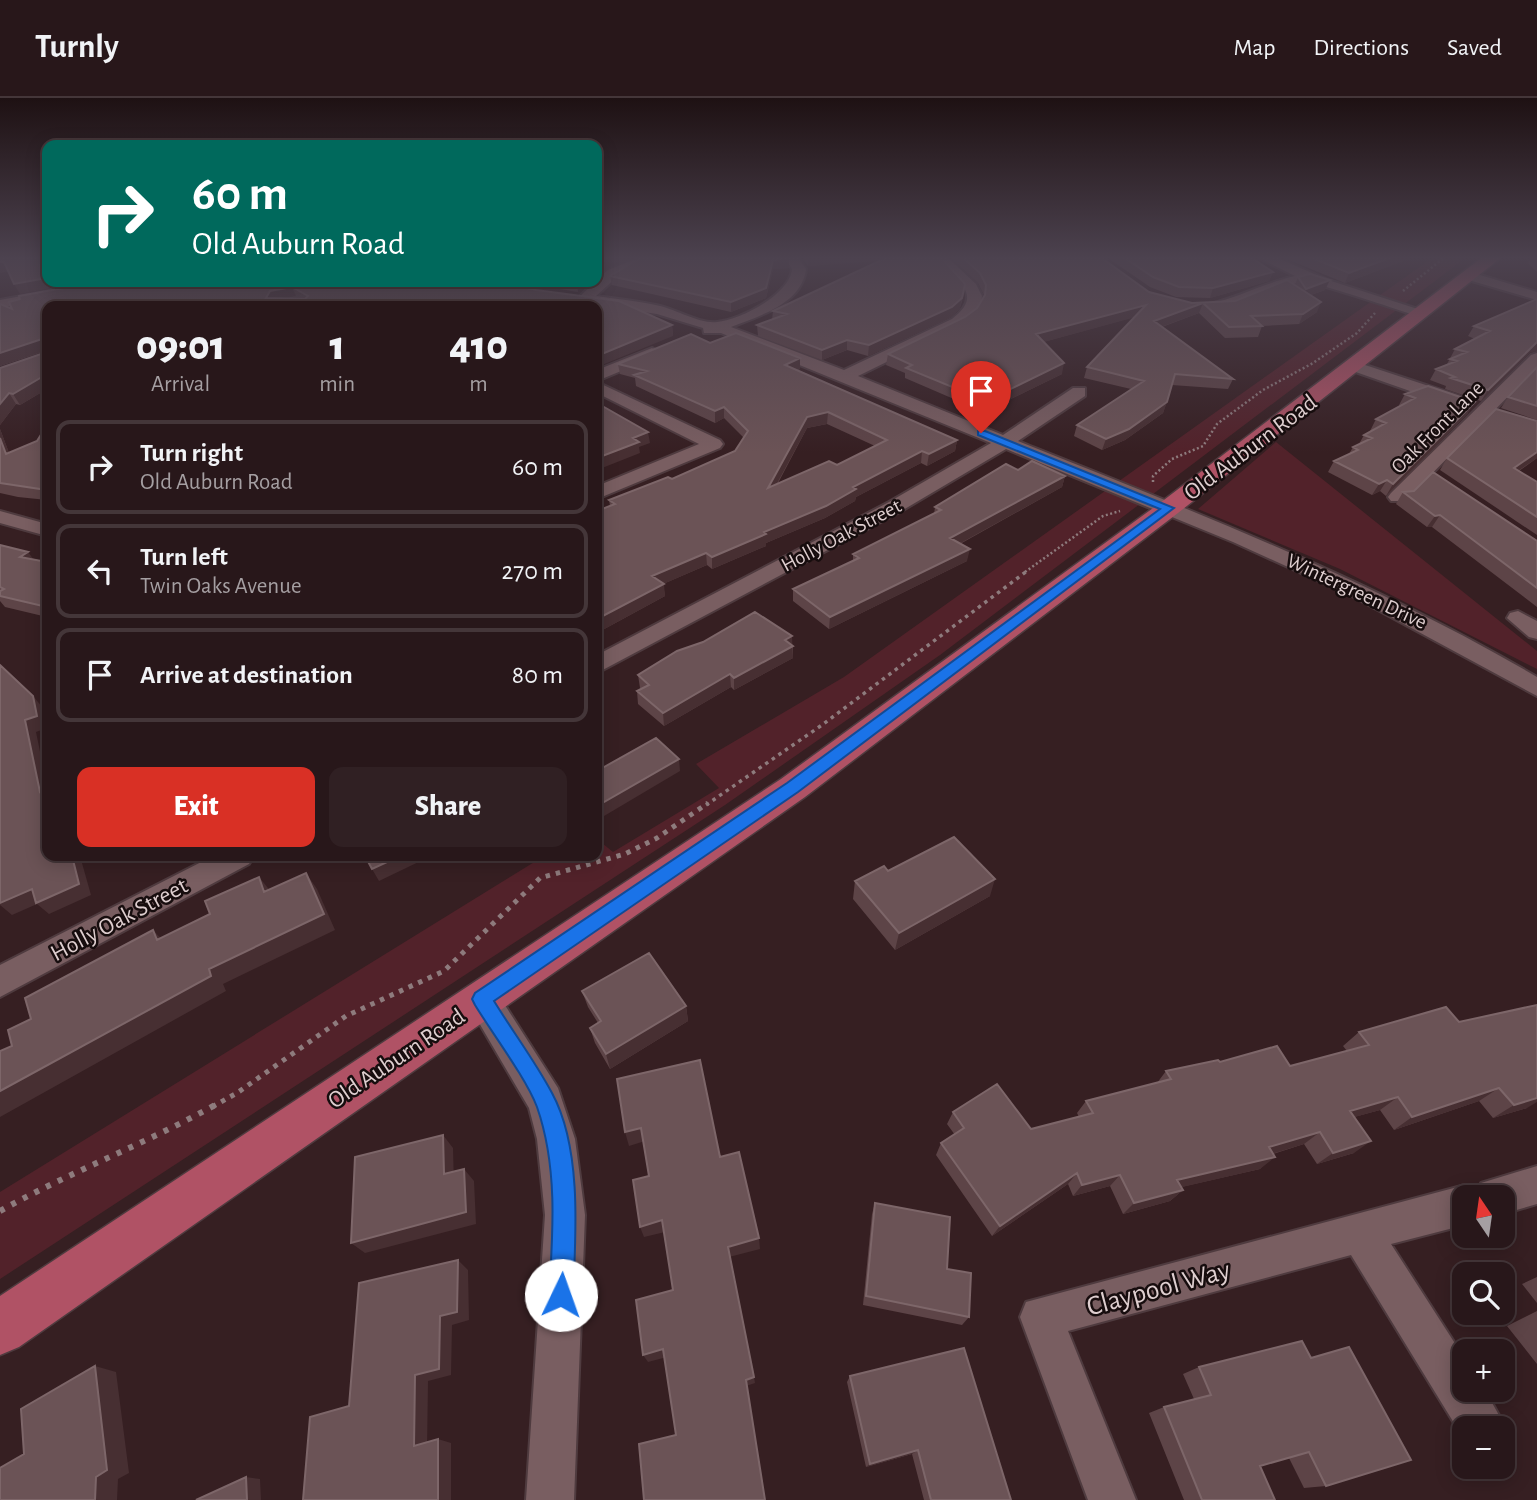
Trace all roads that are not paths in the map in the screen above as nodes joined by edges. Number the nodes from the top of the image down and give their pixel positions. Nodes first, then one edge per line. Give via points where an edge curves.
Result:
1 (698, 321) edge
2 (730, 321) edge
3 (958, 321) edge
4 (1413, 321) edge
5 (717, 327) junction
6 (693, 337) edge
7 (669, 346) edge
8 (1537, 358) edge
9 (1356, 367) junction
10 (602, 374) edge
11 (842, 377) junction
12 (602, 389) edge
13 (1079, 392) dead end
14 (1493, 413) junction
15 (1005, 443) junction
16 (602, 491) edge
17 (1398, 497) edge
18 (1156, 503) junction
19 (0, 517) edge
20 (42, 529) edge
21 (602, 662) edge
22 (1537, 688) edge
23 (230, 861) edge
24 (0, 982) edge
25 (482, 999) junction
26 (1537, 1185) edge
27 (1516, 1191) edge
28 (1452, 1209) edge
29 (1361, 1234) junction
30 (0, 1328) edge
31 (1475, 1416) edge
32 (550, 1500) edge
33 (1112, 1500) edge

1 - 5 street, Wintergreen Drive
2 - 5 street
3 - 11 street
4 - 9 main road, Old Auburn Road
5 - 6 street
5 - 11 street, Wintergreen Drive
7 - 10 street
8 - 14 street, Oak Front Lane
9 - 14 street
9 - 18 main road, Old Auburn Road
11 - 15 street, Wintergreen Drive
12 - 16 street via 714,444
13 - 15 street, Holly Oak Street
14 - 17 street, Oak Front Lane via 1432,476
15 - 18 street, Wintergreen Drive
15 - 21 street, Holly Oak Street
18 - 22 street, Wintergreen Drive via 1385,603
18 - 25 main road, Old Auburn Road via 793,788
19 - 20 street
23 - 24 street, Holly Oak Street
25 - 30 main road, Old Auburn Road
25 - 32 street via 545,1101 562,1173 565,1216
26 - 27 street
28 - 29 street, Claypool Way
29 - 31 street
29 - 33 street, Claypool Way via 1041,1317

